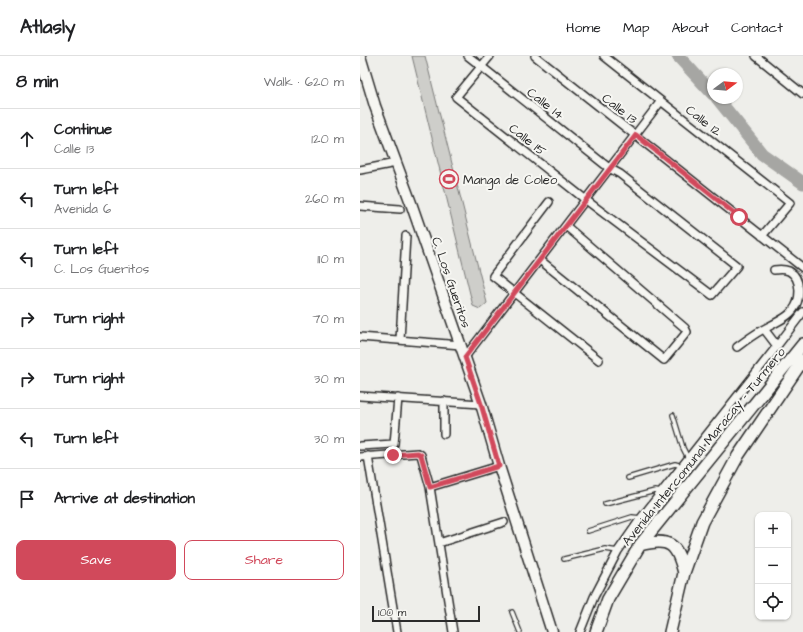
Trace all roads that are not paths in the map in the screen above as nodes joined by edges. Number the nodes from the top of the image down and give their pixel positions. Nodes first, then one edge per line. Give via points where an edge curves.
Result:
1 (468, 56) edge
2 (490, 56) edge
3 (535, 56) edge
4 (604, 56) edge
5 (756, 56) edge
6 (361, 61) edge
7 (482, 67) junction
8 (803, 94) edge
9 (661, 101) junction
10 (636, 135) junction
11 (396, 163) junction
12 (609, 168) junction
13 (360, 170) edge
14 (586, 200) junction
15 (549, 202) dead end
16 (360, 206) edge
17 (400, 209) dead end
18 (566, 226) junction
19 (406, 236) dead end
20 (762, 236) junction
21 (540, 260) junction
22 (803, 268) edge
23 (774, 270) dead end
24 (514, 293) junction
25 (803, 312) edge
26 (764, 329) junction
27 (360, 337) edge
28 (400, 340) junction
29 (803, 344) edge
30 (461, 345) junction
31 (778, 346) junction
32 (736, 347) dead end
33 (465, 357) junction
34 (599, 360) dead end
35 (803, 360) edge
36 (360, 396) edge
37 (398, 398) junction
38 (444, 401) junction
39 (481, 404) junction
40 (673, 416) dead end
41 (444, 434) dead end
42 (360, 446) edge
43 (368, 456) junction
44 (360, 457) edge
45 (688, 458) junction
46 (499, 466) junction
47 (682, 466) junction
48 (628, 478) dead end
49 (430, 487) junction
50 (662, 492) junction
51 (605, 504) dead end
52 (641, 518) junction
53 (504, 522) dead end
54 (588, 532) dead end
55 (439, 543) junction
56 (640, 545) junction
57 (618, 551) junction
58 (564, 559) dead end
59 (684, 572) junction
60 (512, 612) dead end
61 (397, 632) edge
62 (453, 632) edge
63 (520, 632) edge
64 (552, 632) edge
65 (580, 632) edge
66 (596, 632) edge
67 (670, 632) edge

1 - 7 street, Calle 14
2 - 7 street
3 - 10 street, Calle 13
4 - 9 street, Calle 12
5 - 8 street
6 - 11 street, C. Los Gueritos
7 - 12 street, Calle 14
7 - 14 street, Calle 15 via 456,98
9 - 10 street
9 - 20 street, Calle 12 via 790,203
10 - 12 street
10 - 20 street, Calle 13
11 - 13 street
11 - 30 street, C. Los Gueritos
12 - 14 street
12 - 14 street, Calle 14 via 737,266 712,295
14 - 18 street
15 - 24 street via 494,273 493,276
16 - 17 street
18 - 21 street
18 - 21 street via 687,332 664,360
19 - 28 street
20 - 22 street, Calle 13
21 - 24 street
23 - 26 street via 791,272 797,280 798,303 792,312
24 - 33 street
24 - 34 street
25 - 31 street
26 - 31 street
26 - 32 street
27 - 28 street
28 - 30 street
29 - 56 main road, Avenida Intercomunal Maracay - Turmero
30 - 33 street, C. Los Gueritos
31 - 45 street
33 - 39 street, C. Los Gueritos
35 - 59 main road, Avenida Intercomunal Maracay - Turmero via 738,456 702,522
36 - 37 street
37 - 38 street
37 - 42 street via 394,444
38 - 39 street
38 - 41 street
39 - 46 street, C. Los Gueritos
40 - 45 lane
43 - 44 street
43 - 49 street via 418,453 424,463
43 - 61 street
45 - 47 street
46 - 49 street
46 - 64 street, C. Los Gueritos
47 - 48 lane via 676,464
47 - 50 street
49 - 55 street
50 - 51 lane via 654,490
50 - 52 street
52 - 54 lane via 632,517
52 - 57 street
53 - 55 street
55 - 62 street
56 - 59 main road via 664,542 672,546 680,558
56 - 66 main road, Avenida Intercomunal Maracay - Turmero via 608,599
57 - 58 lane via 605,549
57 - 65 street via 594,597
59 - 67 main road, Avenida Intercomunal Maracay - Turmero
60 - 63 lane

